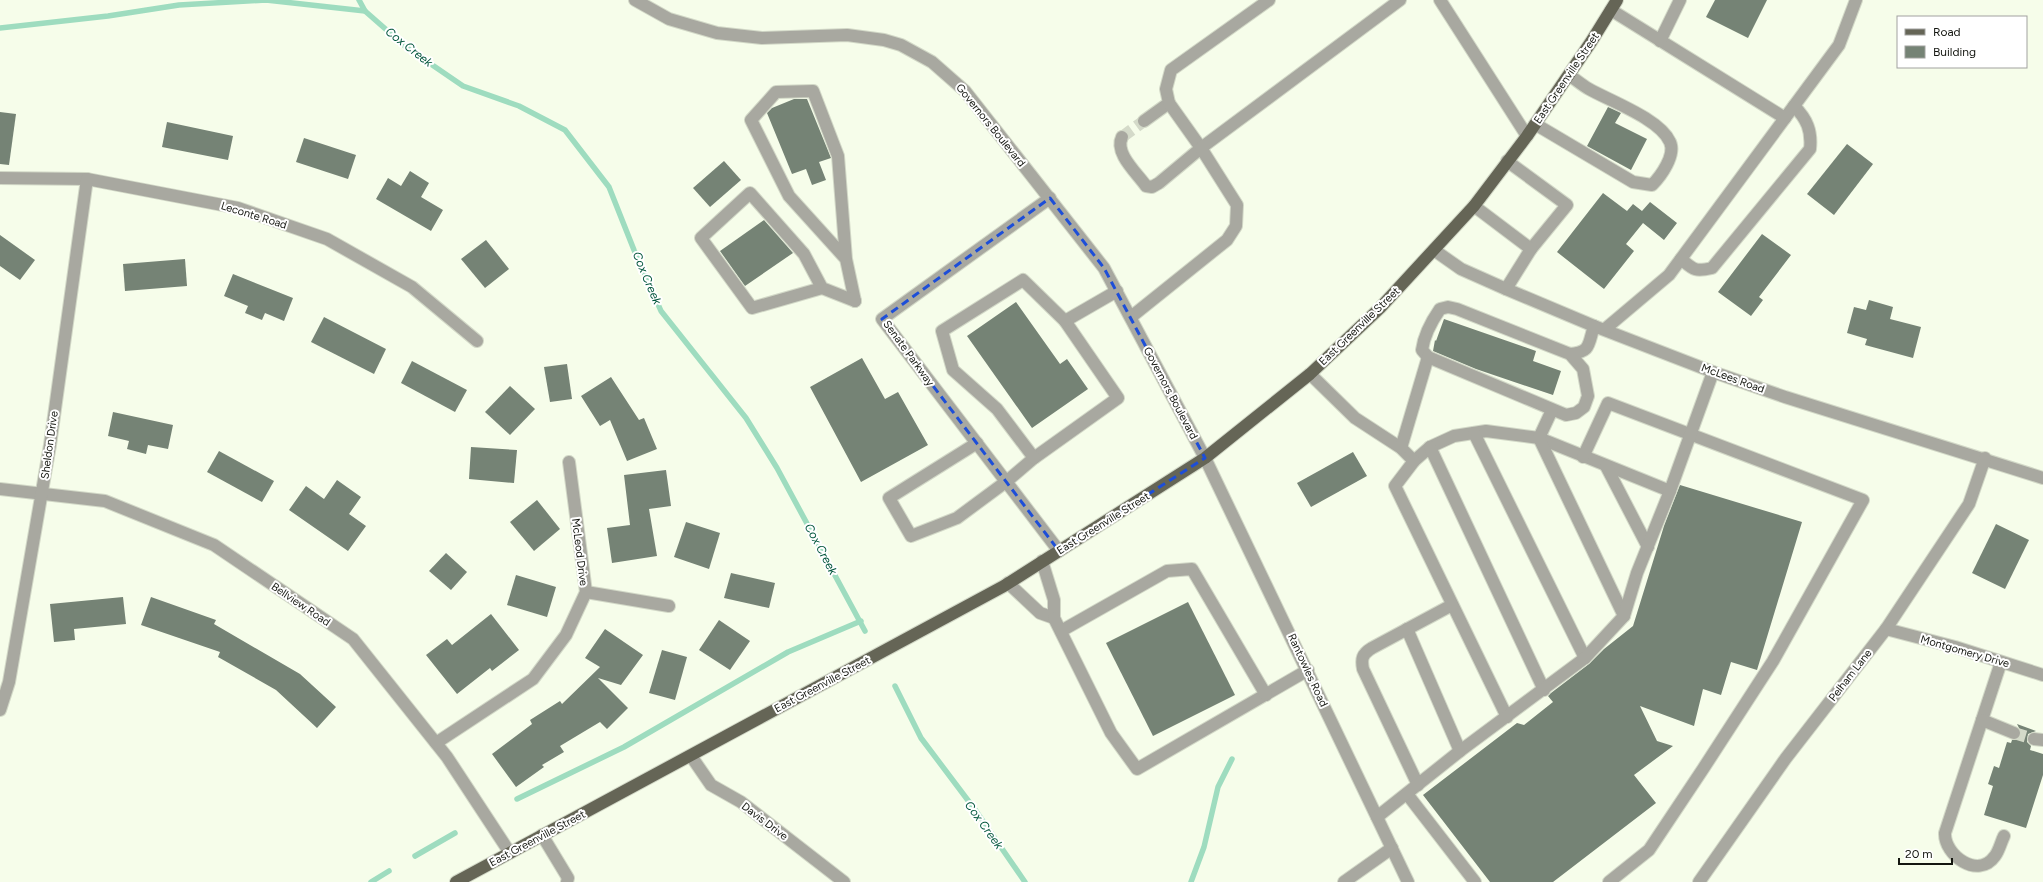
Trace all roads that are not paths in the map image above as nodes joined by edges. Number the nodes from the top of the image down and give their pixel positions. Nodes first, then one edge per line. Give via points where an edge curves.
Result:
1 (635, 0) edge
2 (1269, 0) edge
3 (1400, 0) edge
4 (1440, 0) edge
5 (1680, 0) edge
6 (1856, 0) edge
7 (1614, 5) edge
8 (1660, 41) junction
9 (1569, 75) junction
10 (1169, 103) junction
11 (1794, 106) junction
12 (1785, 118) junction
13 (1144, 121) tunnel mouth
14 (1535, 124) junction
15 (1527, 136) junction
16 (1122, 137) dead end
17 (1201, 148) junction
18 (1507, 162) junction
19 (0, 178) edge
20 (87, 179) junction
21 (1050, 198) junction
22 (1474, 206) junction
23 (1531, 249) junction
24 (1434, 250) junction
25 (846, 259) junction
26 (1681, 259) junction
27 (822, 288) junction
28 (1506, 289) junction
29 (1117, 291) junction
30 (1131, 317) junction
31 (1065, 321) junction
32 (1599, 328) junction
33 (477, 341) dead end
34 (1570, 354) junction
35 (1428, 358) junction
36 (1713, 372) junction
37 (1310, 374) junction
38 (1552, 410) junction
39 (1474, 433) junction
40 (1691, 433) junction
41 (1539, 438) junction
42 (977, 443) junction
43 (1430, 447) junction
44 (1400, 448) junction
45 (1583, 457) junction
46 (1034, 458) junction
47 (1206, 458) junction
48 (1985, 458) junction
49 (1414, 461) junction
50 (569, 462) dead end
51 (1606, 466) junction
52 (2043, 478) edge
53 (1007, 482) junction
54 (0, 489) edge
55 (1670, 491) junction
56 (41, 494) junction
57 (1648, 547) junction
58 (1059, 551) junction
59 (1042, 561) junction
60 (1008, 583) junction
61 (586, 592) junction
62 (668, 606) dead end
63 (1452, 606) junction
64 (1624, 616) junction
65 (1054, 618) junction
66 (1407, 629) junction
67 (1886, 629) junction
68 (1061, 631) junction
69 (1585, 658) junction
70 (2002, 662) junction
71 (1308, 670) junction
72 (2043, 675) edge
73 (1544, 690) junction
74 (1266, 695) junction
75 (0, 710) edge
76 (1507, 717) junction
77 (1982, 720) junction
78 (2014, 733) tunnel mouth
79 (436, 743) junction
80 (1460, 751) junction
81 (691, 756) junction
82 (1418, 785) junction
83 (1407, 794) junction
84 (1377, 817) junction
85 (542, 835) junction
86 (2004, 836) dead end
87 (1392, 848) junction
88 (510, 853) junction
89 (456, 882) edge
90 (567, 882) edge
91 (844, 882) edge
92 (1344, 882) edge
93 (1408, 882) edge
94 (1475, 882) edge
95 (1609, 882) edge
96 (1699, 882) edge

1 - 21 street, Governors Boulevard via 670,19 717,33 762,38 866,36 896,43 917,52 965,91
2 - 10 street via 1171,70 1166,88
3 - 17 street
4 - 15 street
5 - 8 street
6 - 11 street via 1839,45
7 - 8 street
7 - 9 main road, East Greenville Street
8 - 12 street
9 - 14 main road, East Greenville Street
9 - 14 street via 1664,131 1671,143 1671,154 1657,181 1652,185 1633,182
10 - 13 street
10 - 17 street
11 - 12 street
11 - 26 street via 1806,118 1812,134 1810,149 1712,268 1693,270
12 - 26 street
14 - 15 main road, East Greenville Street
15 - 18 main road, East Greenville Street
16 - 17 street via 1119,143 1120,151 1146,186 1152,187
17 - 30 street via 1237,205 1236,226 1228,240
18 - 22 main road, East Greenville Street
18 - 23 street via 1567,205
19 - 20 street, Leconte Road
20 - 33 street, Leconte Road via 238,208 328,239 412,288
20 - 56 street, Sheldon Drive
21 - 29 street, Governors Boulevard via 1104,268
21 - 42 street, Senate Parkway via 882,319
22 - 23 street
22 - 24 main road, East Greenville Street
23 - 28 street
24 - 28 street, McLees Road via 1461,269
24 - 37 main road, East Greenville Street via 1380,308
25 - 25 street via 838,156 813,91 776,92 751,120 789,196
25 - 27 street via 855,301
26 - 32 street via 1669,275
27 - 27 street via 804,254 750,193 701,238 752,308
28 - 32 street, McLees Road
29 - 30 street, Governors Boulevard
29 - 31 street
30 - 47 street, Governors Boulevard
31 - 46 street via 1118,398
31 - 46 street via 1023,280 942,331 953,370 997,409
32 - 34 street via 1582,353
32 - 36 street, McLees Road
34 - 35 street via 1448,307 1440,309 1425,336 1422,350
34 - 38 street via 1583,369 1588,396 1584,406 1576,413 1566,415
35 - 38 street
35 - 44 street
36 - 40 street
36 - 48 street, McLees Road via 1785,397
37 - 44 street via 1355,418
37 - 47 main road, East Greenville Street
38 - 41 street
39 - 41 street via 1486,431
39 - 43 street via 1454,436
39 - 69 street
40 - 45 street via 1608,403
40 - 55 street
40 - 95 street via 1863,500 1773,661 1703,769 1649,850
41 - 45 street
41 - 64 street
42 - 53 street, Senate Parkway
42 - 53 street via 889,498 911,536 957,518
43 - 49 street
43 - 73 street
44 - 49 street
45 - 51 street
46 - 53 street
47 - 58 main road, East Greenville Street
47 - 71 street, Rantowles Road
48 - 52 street, McLees Road
48 - 67 street, Pelham Lane via 1969,504
49 - 63 street via 1395,486
50 - 61 street, McLeod Drive
51 - 55 street
51 - 57 street
53 - 58 street, Senate Parkway
54 - 56 street, Bellview Road
55 - 57 street
56 - 75 street, Sheldon Drive via 9,682
56 - 79 street, Bellview Road via 105,501 214,545 353,639
57 - 64 street
58 - 59 main road, East Greenville Street
59 - 60 main road, East Greenville Street
59 - 65 street via 1054,600
60 - 65 street via 1040,613
60 - 81 main road, East Greenville Street
61 - 62 street
61 - 79 street, McLeod Drive via 566,635 533,679
63 - 66 street
63 - 76 street
64 - 69 street
65 - 68 street
66 - 80 street
66 - 82 street via 1364,653 1361,660
67 - 70 street, Montgomery Drive
67 - 96 street, Pelham Lane via 1786,758
68 - 74 street via 1167,571 1192,568
68 - 74 street via 1111,733 1137,769
69 - 73 street
70 - 72 street, Montgomery Drive
70 - 77 street
71 - 74 street
71 - 84 street, Rantowles Road
73 - 76 street
76 - 80 street
77 - 78 street
77 - 86 street via 1945,833 1946,845 1955,856 1975,866 1984,864 1995,856
79 - 88 street, Bellview Road
80 - 82 street
81 - 85 main road, East Greenville Street
81 - 91 street, Davis Drive via 711,785 741,802
82 - 83 street
83 - 84 street
83 - 94 street
84 - 87 street, Rantowles Road
85 - 88 main road, East Greenville Street
85 - 90 street via 568,878
87 - 92 street
87 - 93 street, Rantowles Road
88 - 89 main road, East Greenville Street

